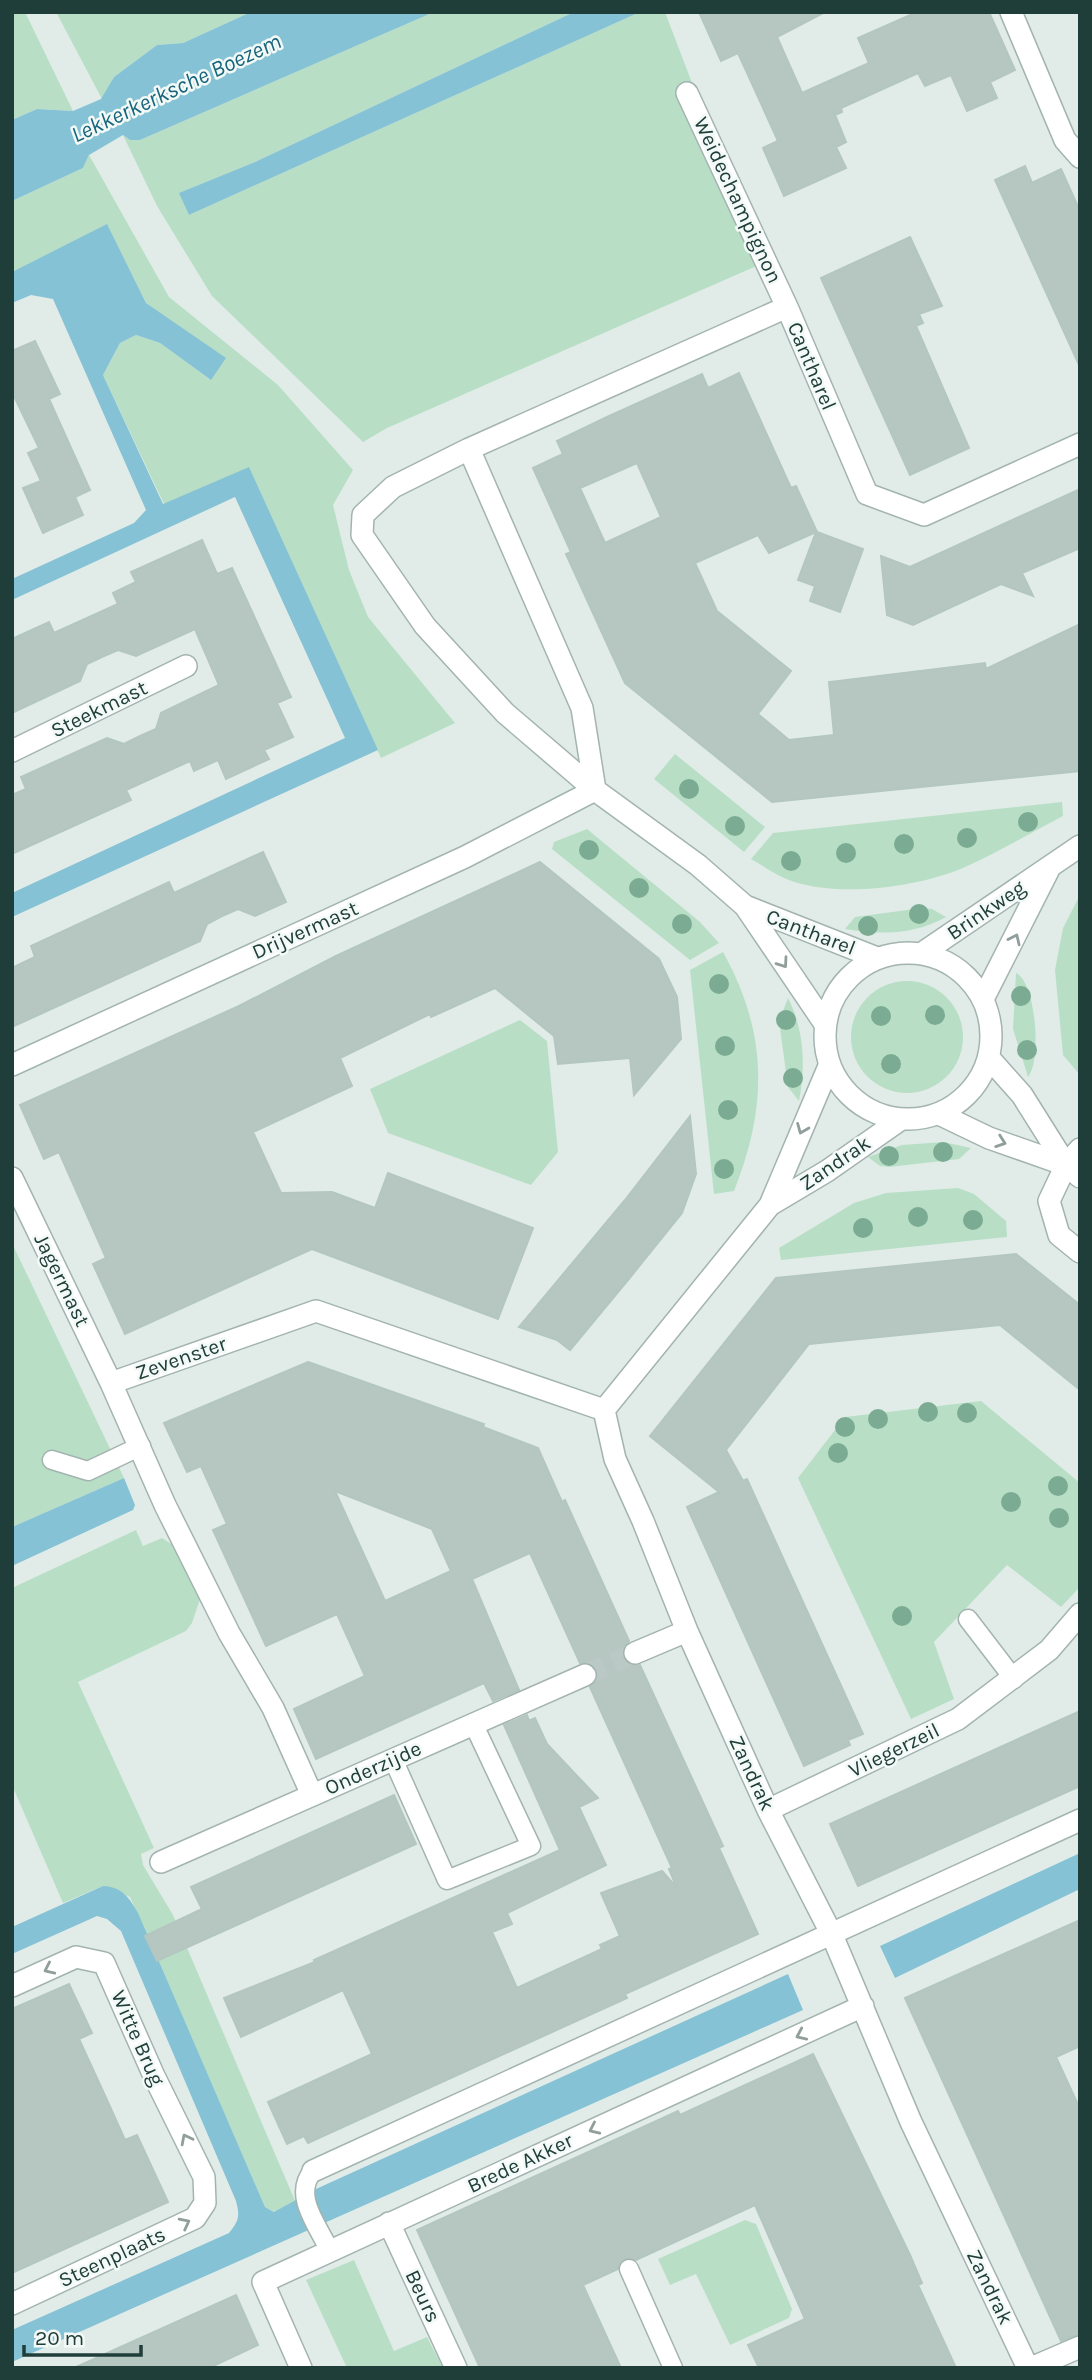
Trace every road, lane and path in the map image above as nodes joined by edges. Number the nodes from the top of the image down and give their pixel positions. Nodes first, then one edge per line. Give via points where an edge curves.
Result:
1 (1011, 12) edge
2 (687, 93) dead end
3 (1080, 157) edge
4 (787, 307) junction
5 (1080, 444) edge
6 (469, 449) junction
7 (186, 666) dead end
8 (12, 751) edge
9 (595, 790) junction
10 (1080, 846) edge
11 (1051, 865) junction
12 (745, 906) junction
13 (921, 954) junction
14 (877, 958) junction
15 (983, 999) junction
16 (825, 1024) junction
17 (989, 1058) junction
18 (12, 1065) edge
19 (830, 1066) junction
20 (939, 1114) junction
21 (900, 1120) junction
22 (1075, 1164) edge
23 (12, 1178) edge
24 (770, 1205) junction
25 (1080, 1252) edge
26 (111, 1382) junction
27 (604, 1410) junction
28 (141, 1446) junction
29 (52, 1460) dead end
30 (1080, 1614) edge
31 (968, 1619) dead end
32 (687, 1631) junction
33 (635, 1653) tunnel mouth
34 (585, 1675) tunnel mouth
35 (1013, 1679) junction
36 (473, 1723) junction
37 (393, 1759) junction
38 (312, 1795) junction
39 (768, 1810) junction
40 (1080, 1820) edge
41 (161, 1862) dead end
42 (832, 1935) junction
43 (12, 1986) edge
44 (863, 2006) junction
45 (313, 2171) joint
46 (205, 2203) joint
47 (389, 2223) junction
48 (326, 2242) junction
49 (629, 2269) dead end
50 (12, 2304) edge
51 (1080, 2347) edge
52 (301, 2368) edge
53 (456, 2368) edge
54 (673, 2368) edge
55 (1030, 2368) edge

1 - 3 street via 1065,140
2 - 4 street, Weidechampignon
4 - 5 street, Cantharel via 867,494 925,514
4 - 6 street, Cantharel
6 - 9 street via 582,708
6 - 9 street, Cantharel via 393,487 363,515 362,535 425,626 487,694
7 - 8 street, Steekmast
9 - 12 street, Cantharel via 698,865
9 - 18 street, Drijvermast via 465,857
10 - 11 street, Brinkweg
11 - 13 street, Brinkweg
15 -> 11 street, Brinkweg
12 - 14 street, Cantharel
12 -> 16 street, Cantharel
13 - 14 street
13 - 15 street via 957,969
14 - 16 street via 843,984
15 - 17 street via 990,1028
16 - 19 street
17 - 20 street via 970,1092
17 - 22 street
19 - 21 street via 844,1090 864,1108
19 -> 24 street, Zandrak
20 - 21 street
20 -> 22 street via 989,1138
21 - 24 street, Zandrak
22 - 25 street via 1049,1201 1059,1235
23 - 26 street, Jagermast
24 - 27 street, Zandrak
26 - 27 street, Zevenster via 316,1311
26 - 28 street, Zevenster
27 - 32 street, Zandrak via 615,1459
28 - 29 lane via 88,1471
28 - 38 street, Zevenster via 164,1505 273,1709
30 - 35 street, Vliegerzeil via 1049,1650
31 - 35 lane
32 - 33 street
32 - 39 street, Zandrak
34 - 36 street, Onderzijde
35 - 39 street, Vliegerzeil via 958,1719
36 - 37 street, Onderzijde
36 - 37 lane via 531,1846 447,1880
37 - 38 street, Onderzijde
38 - 41 street, Onderzijde
39 - 42 street, Zandrak
40 - 42 street
42 - 44 street, Zandrak
42 - 45 street
46 -> 43 street, Witte Brug via 204,2177 104,1964 76,1957
44 -> 47 street, Brede Akker
44 - 55 street, Zandrak via 911,2122
45 - 48 lane via 303,2194
50 -> 46 street, Steenplaats via 195,2218
47 - 48 street, Brede Akker
47 - 53 street, Beurs
48 - 52 street, Brede Akker via 263,2282
49 - 54 lane
51 - 55 street

